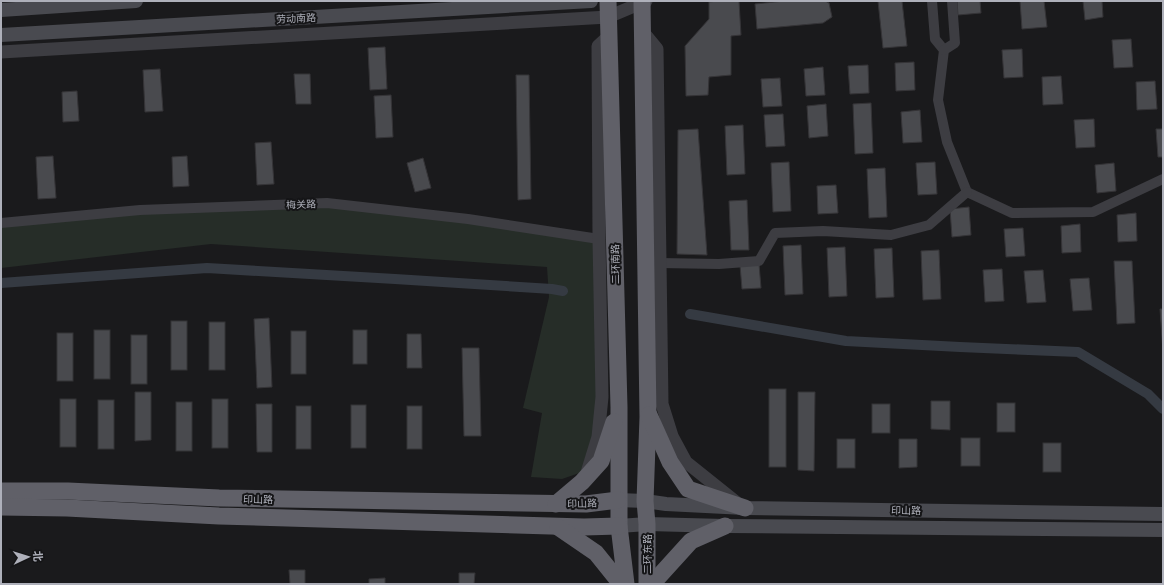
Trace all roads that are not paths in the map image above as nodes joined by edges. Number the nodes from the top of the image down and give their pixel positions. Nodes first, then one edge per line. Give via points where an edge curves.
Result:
1 (136, 1) edge
2 (591, 1) edge
3 (932, 1) edge
4 (952, 1) edge
5 (643, 2) edge
6 (608, 9) edge
7 (1, 10) edge
8 (642, 32) junction
9 (1, 35) edge
10 (609, 36) junction
11 (944, 50) junction
12 (1, 52) edge
13 (1163, 179) edge
14 (967, 192) junction
15 (1, 223) edge
16 (599, 239) junction
17 (660, 263) junction
18 (619, 407) junction
19 (648, 411) junction
20 (586, 478) junction
21 (1, 491) edge
22 (618, 500) junction
23 (645, 501) junction
24 (556, 504) junction
25 (1, 507) edge
26 (743, 507) junction
27 (1163, 514) edge
28 (647, 524) junction
29 (619, 526) junction
30 (725, 526) junction
31 (558, 527) junction
32 (1163, 530) edge
33 (621, 584) edge
34 (626, 584) edge
35 (647, 584) edge
36 (652, 584) edge

1 - 7 main road
2 - 9 main road, 劳动南路
3 - 11 street via 936,39
4 - 11 street via 955,43
5 - 6 street
5 - 8 highway
6 - 10 highway, 二环南路
6 - 12 street
8 - 17 street via 657,49
8 - 19 highway
10 - 16 street via 598,46
10 - 18 highway, 二环南路
11 - 14 street via 938,100 947,142
13 - 14 street via 1093,212 1012,213
14 - 17 street via 929,225 891,235 823,231 775,233 759,261 719,264
15 - 16 street, 梅关路 via 140,210 327,203 468,219
16 - 20 street via 602,397 598,437
17 - 26 street via 662,404 672,436 686,462
18 - 20 highway via 602,461
18 - 22 highway, 二环南路
19 - 23 highway
19 - 26 highway via 670,462 688,489
20 - 24 highway
21 - 24 highway, 印山路
22 - 23 main road, 印山路
22 - 24 highway, 印山路
22 - 29 highway, 二环南路
23 - 26 main road, 印山路
23 - 28 highway
25 - 31 highway, 印山路
26 - 27 main road, 印山路
28 - 29 main road, 印山路
28 - 30 main road, 印山路
28 - 35 highway, 二环东路
29 - 31 highway, 印山路
29 - 34 highway
30 - 32 main road, 印山路
30 - 36 highway via 691,541
31 - 33 highway via 596,553

